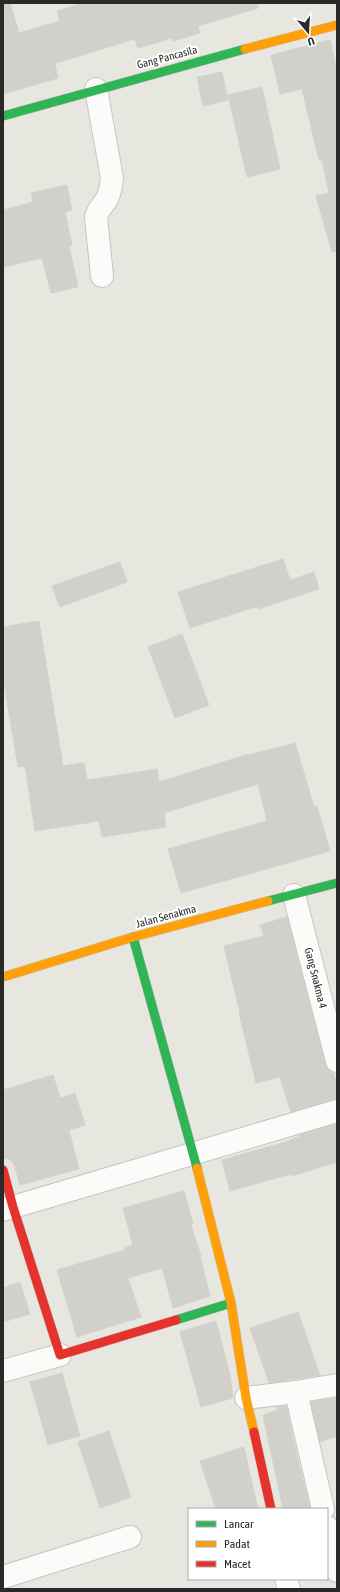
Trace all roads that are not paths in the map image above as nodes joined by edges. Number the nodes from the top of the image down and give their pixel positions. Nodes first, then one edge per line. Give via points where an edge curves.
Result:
1 (337, 25) edge
2 (96, 89) junction
3 (3, 116) edge
4 (102, 276) dead end
5 (337, 883) edge
6 (294, 895) junction
7 (133, 937) junction
8 (3, 977) edge
9 (337, 1061) edge
10 (337, 1111) edge
11 (193, 1154) junction
12 (3, 1170) edge
13 (8, 1209) edge
14 (231, 1303) junction
15 (60, 1355) junction
16 (3, 1371) edge
17 (337, 1384) edge
18 (296, 1392) junction
19 (246, 1398) junction
20 (271, 1508) edge
21 (323, 1508) edge
22 (328, 1531) edge
23 (130, 1537) dead end
24 (337, 1571) edge
25 (3, 1577) edge

1 - 2 street, Gang Pancasila
2 - 3 street, Gang Pancasila
2 - 4 street via 112,178 109,196 98,209 96,217
5 - 6 street, Jalan Senakma
6 - 7 street, Jalan Senakma
6 - 9 street, Gang Snakma 4
7 - 8 street, Jalan Senakma
7 - 11 street
10 - 11 street
11 - 13 street
11 - 14 street
12 - 13 street
13 - 15 street
14 - 15 street
14 - 19 street
15 - 16 street
17 - 18 street
18 - 19 street
18 - 21 street
19 - 20 street
22 - 24 street
23 - 25 street

